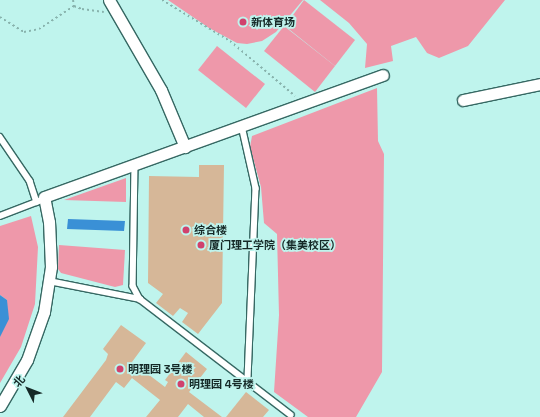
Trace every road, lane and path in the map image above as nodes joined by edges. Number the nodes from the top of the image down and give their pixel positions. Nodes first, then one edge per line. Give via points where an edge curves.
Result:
1 (73, 0) edge
2 (110, 0) edge
3 (162, 0) edge
4 (74, 6) junction
5 (117, 12) junction
6 (0, 17) edge
7 (383, 75) dead end
8 (540, 84) edge
9 (463, 100) dead end
10 (303, 104) junction
11 (242, 126) junction
12 (0, 137) edge
13 (185, 147) junction
14 (135, 164) junction
15 (40, 200) junction
16 (0, 216) edge
17 (49, 281) junction
18 (140, 299) junction
19 (248, 382) junction
20 (0, 406) edge
21 (291, 415) dead end

1 - 4 path
2 - 5 street
3 - 10 path via 230,41 281,82
4 - 5 path via 94,12
4 - 6 path via 38,29 24,32
5 - 13 street via 161,90
7 - 10 street
8 - 9 street
10 - 11 street
11 - 13 street
11 - 19 lane via 256,188
12 - 15 lane
13 - 14 street
14 - 15 street
14 - 18 lane via 133,286
15 - 16 lane
15 - 17 street via 51,242
17 - 18 lane
17 - 20 street via 38,334 14,385
18 - 19 lane
19 - 21 lane

